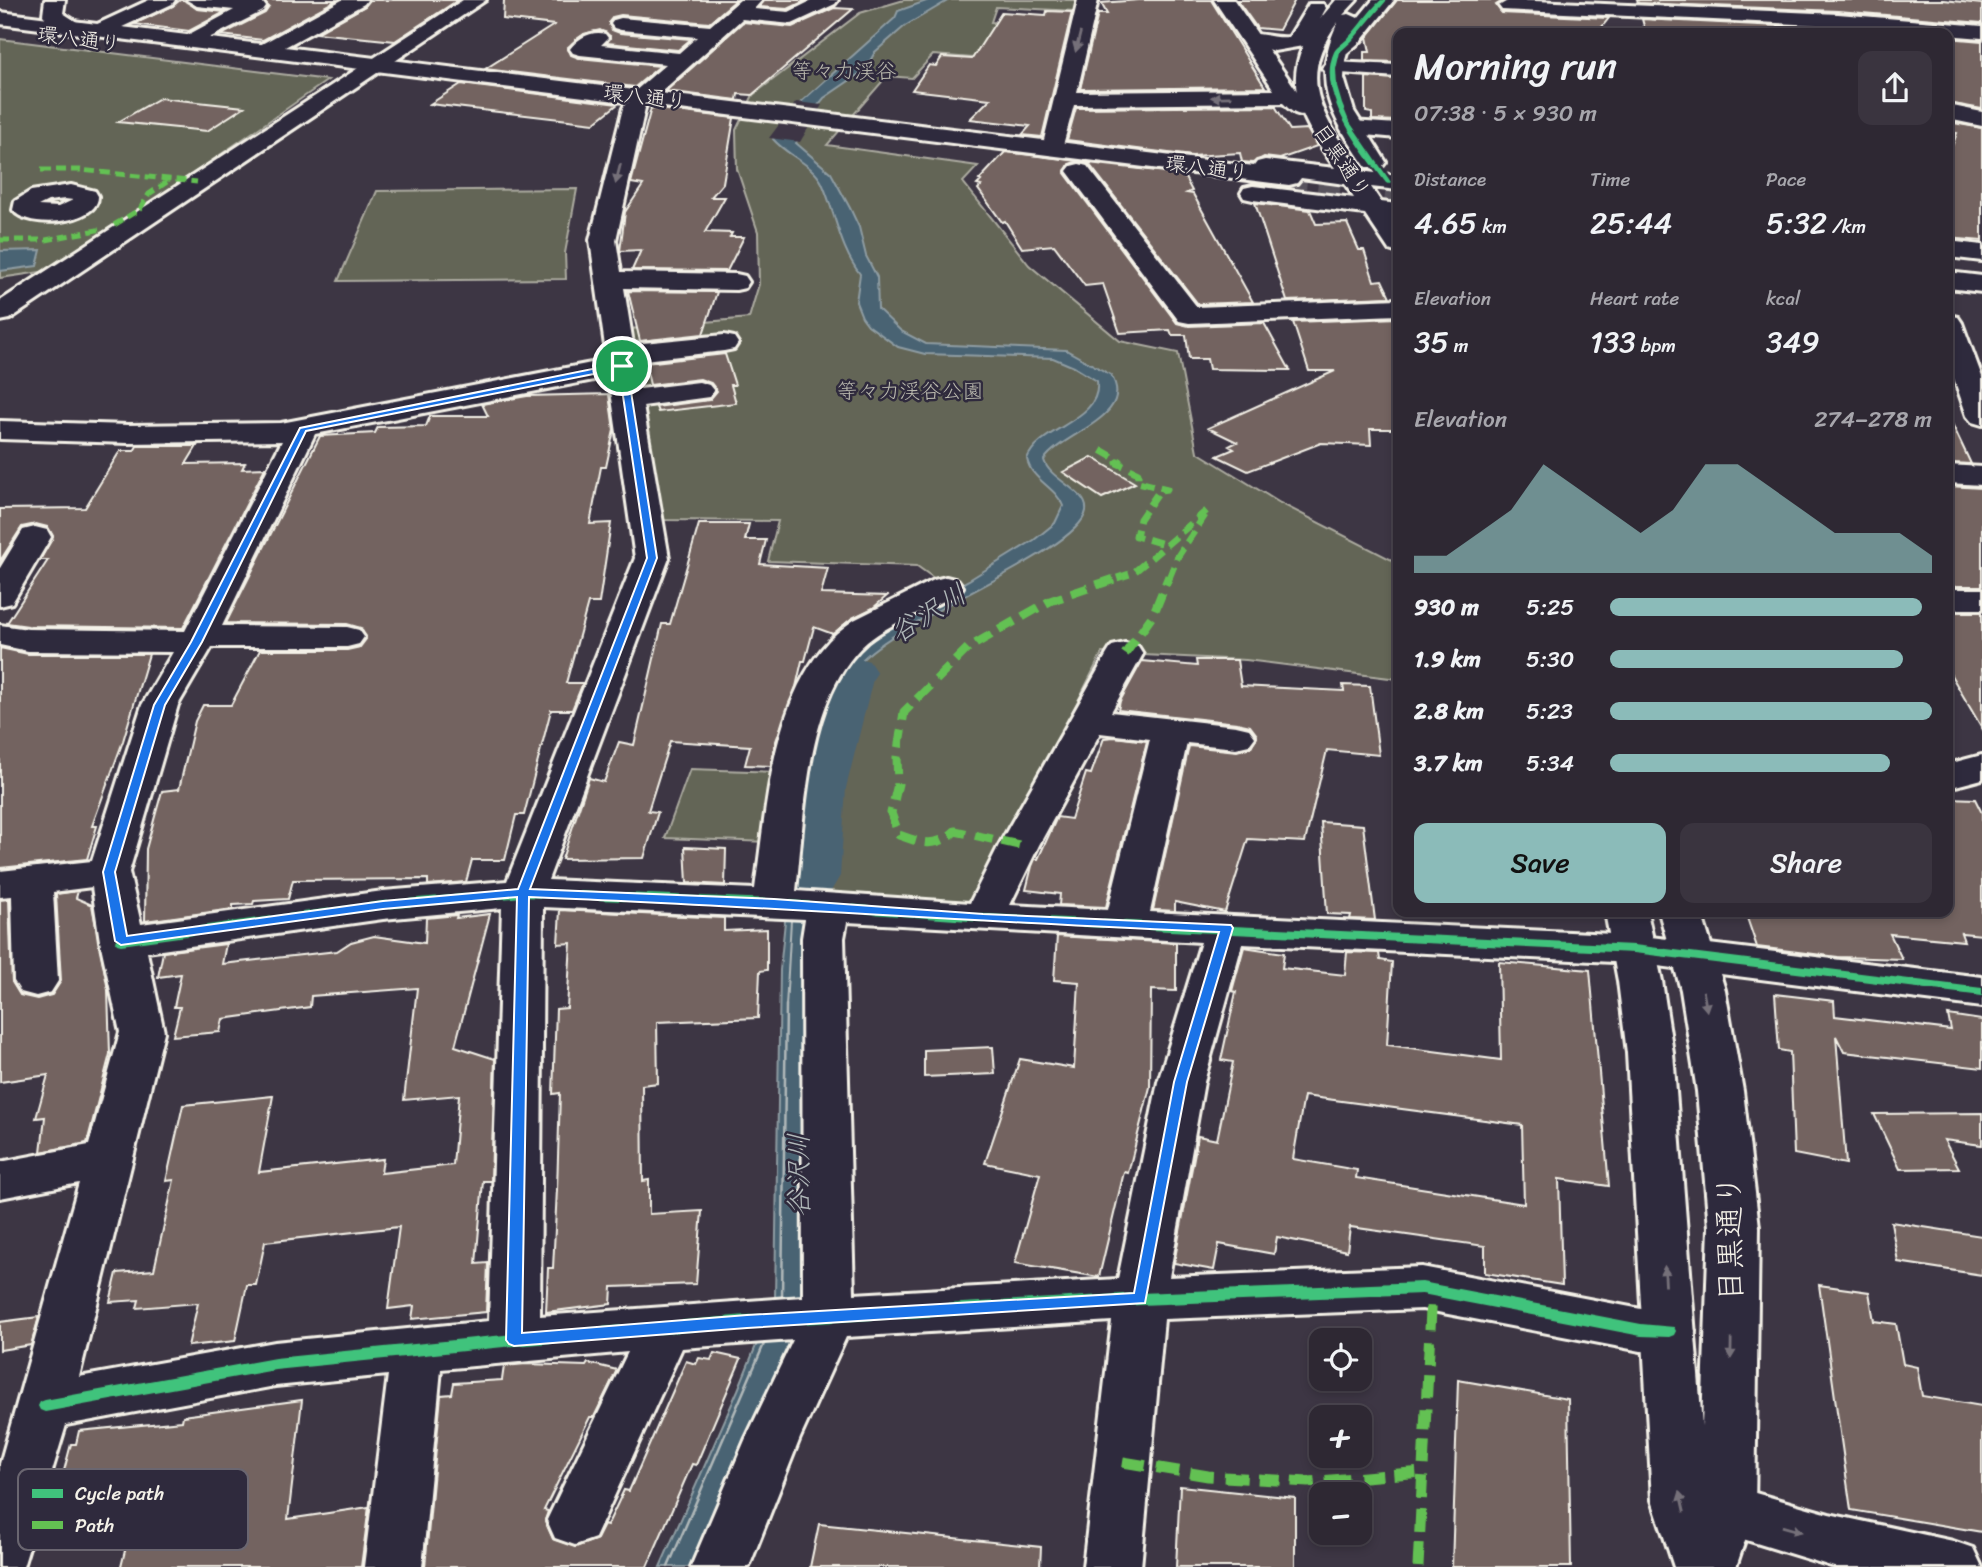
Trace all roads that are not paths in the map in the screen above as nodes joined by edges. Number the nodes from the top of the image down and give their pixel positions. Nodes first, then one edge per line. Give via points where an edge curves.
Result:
1 (55, 0) edge
2 (165, 0) edge
3 (197, 0) edge
4 (357, 0) edge
5 (470, 0) edge
6 (828, 0) edge
7 (1088, 0) edge
8 (1224, 0) edge
9 (1384, 0) edge
10 (1830, 0) edge
11 (1349, 1) edge
12 (1683, 6) edge
13 (744, 7) edge
14 (1518, 8) edge
15 (0, 18) edge
16 (621, 24) dead end
17 (1931, 25) edge
18 (73, 26) junction
19 (1840, 27) edge
20 (1597, 28) edge
21 (1953, 28) edge
22 (1953, 28) edge
23 (0, 29) edge
24 (100, 30) junction
25 (1982, 32) edge
26 (714, 33) junction
27 (1308, 37) junction
28 (598, 38) dead end
29 (1251, 40) junction
30 (191, 41) junction
31 (265, 50) junction
32 (684, 60) junction
33 (1335, 60) junction
34 (370, 69) junction
35 (1393, 70) edge
36 (1066, 92) junction
37 (1289, 96) junction
38 (638, 103) junction
39 (1953, 113) edge
40 (733, 114) junction
41 (1982, 119) edge
42 (1314, 120) junction
43 (1351, 128) junction
44 (1393, 131) edge
45 (936, 139) junction
46 (1055, 140) junction
47 (1331, 145) junction
48 (1265, 167) junction
49 (1079, 171) junction
50 (1353, 178) junction
51 (1286, 183) tunnel mouth
52 (1393, 184) edge
53 (1393, 187) edge
54 (1386, 210) edge
55 (1393, 231) edge
56 (1953, 250) edge
57 (1982, 253) edge
58 (1953, 260) edge
59 (1982, 264) edge
60 (1953, 271) edge
61 (1982, 274) edge
62 (48, 280) junction
63 (610, 281) junction
64 (1953, 281) edge
65 (736, 282) dead end
66 (1982, 284) edge
67 (0, 285) edge
68 (1393, 307) edge
69 (0, 313) edge
70 (1953, 342) edge
71 (724, 343) dead end
72 (622, 360) junction
73 (699, 391) dead end
74 (627, 399) junction
75 (1982, 416) edge
76 (303, 429) junction
77 (0, 430) edge
78 (1953, 474) edge
79 (1982, 476) edge
80 (35, 537) dead end
81 (946, 587) dead end
82 (0, 596) edge
83 (1953, 599) edge
84 (1982, 599) edge
85 (0, 635) edge
86 (347, 637) dead end
87 (198, 639) junction
88 (1125, 654) dead end
89 (1087, 721) junction
90 (1171, 730) junction
91 (1236, 737) dead end
92 (1982, 767) edge
93 (1953, 775) edge
94 (109, 872) junction
95 (17, 882) edge
96 (523, 893) junction
97 (803, 905) junction
98 (1682, 917) edge
99 (983, 918) junction
100 (1126, 924) junction
101 (1226, 928) junction
102 (1630, 930) edge
103 (121, 941) junction
104 (1696, 957) junction
105 (36, 981) dead end
106 (1982, 992) edge
107 (110, 1159) junction
108 (0, 1180) edge
109 (1140, 1299) junction
110 (827, 1318) junction
111 (665, 1328) junction
112 (1669, 1331) junction
113 (514, 1340) junction
114 (417, 1350) junction
115 (45, 1406) junction
116 (26, 1469) edge
117 (18, 1494) edge
118 (1727, 1510) junction
119 (575, 1520) dead end
120 (0, 1553) edge
121 (393, 1567) edge
122 (720, 1567) edge
123 (1112, 1567) edge
124 (1705, 1567) edge
125 (1953, 1567) edge

1 - 18 main road via 53,15
2 - 24 main road
3 - 30 main road via 256,7
4 - 31 main road
5 - 34 main road
6 - 13 main road via 792,18
7 -> 36 main road
8 - 29 main road
9 - 33 main road
10 - 19 main road
11 - 27 main road, 目黒通り
11 - 33 main road, 目黒通り
12 - 14 main road
12 - 19 main road
13 - 26 main road
14 - 20 main road
15 - 18 main road, 環八通り
16 - 26 main road
17 - 19 main road
17 - 21 main road
18 - 24 main road, 環八通り
22 - 25 main road
23 - 34 main road, 環八通り
24 - 30 main road, 環八通り
26 - 32 main road
27 - 29 main road via 1274,45
27 - 42 main road, 目黒通り via 1304,81
28 - 32 main road via 580,49
29 - 37 main road
30 - 31 main road, 環八通り
31 - 34 main road, 環八通り
32 - 38 main road
33 - 35 main road
33 - 43 main road, 目黒通り via 1334,92
34 - 38 main road, 環八通り
34 - 62 main road
37 -> 36 main road via 1172,107
36 - 46 main road
37 - 42 main road
38 - 40 main road
38 - 40 main road, 環八通り via 678,101
38 -> 63 main road via 603,240
39 - 41 main road
40 - 45 main road
40 - 45 main road
42 - 47 main road, 目黒通り
43 - 44 main road
43 - 52 main road, 目黒通り
45 - 46 main road
45 - 49 main road
45 - 51 main road, 環八通り
46 - 48 main road
47 - 48 main road via 1328,156 1317,164
47 - 50 main road, 目黒通り
48 - 50 main road
49 - 54 main road
49 - 68 main road via 1189,315
50 - 53 main road
50 - 54 main road, 目黒通り
54 - 55 main road, 目黒通り
56 - 57 main road
58 - 59 main road
60 - 61 main road
62 - 67 main road
62 - 69 main road
63 - 65 main road
63 - 72 main road
64 - 66 main road
70 - 75 main road
71 - 72 main road
72 - 74 main road
72 - 76 main road
73 - 74 main road
74 - 96 main road via 652,558
76 - 77 main road via 128,434
76 - 87 main road
78 - 79 main road
80 - 82 main road
81 - 97 main road via 856,634 829,660 814,692 790,772
83 - 84 main road
85 - 87 main road via 28,640
86 - 87 main road
87 - 94 main road via 160,705
88 - 89 main road
89 - 90 main road
89 - 99 main road
90 - 91 main road
90 - 100 main road
92 - 93 main road
94 - 95 main road
94 - 103 main road
95 - 105 main road via 32,891
96 - 97 main road
96 - 103 main road via 383,905
96 - 113 main road
97 - 99 main road
97 - 110 main road via 823,938
98 - 104 main road, 目黒通り
99 - 100 main road
100 - 101 main road
101 - 102 main road
101 - 109 main road via 1181,1082
102 - 104 main road
112 -> 102 main road, 目黒通り via 1650,1053
103 - 107 main road via 142,1032
104 - 106 main road
104 -> 118 main road, 目黒通り via 1720,1091 1734,1227
107 - 108 main road
107 - 115 main road
109 - 110 main road
109 - 112 main road via 1422,1288 1641,1330
109 - 123 main road
110 - 111 main road
110 - 122 main road
111 - 113 main road
111 - 119 main road
124 -> 112 main road, 目黒通り via 1680,1500
113 - 114 main road
114 - 115 main road via 275,1364
114 - 121 main road
115 - 116 main road
117 - 120 main road
118 - 124 main road, 目黒通り
118 -> 125 main road via 1829,1540

